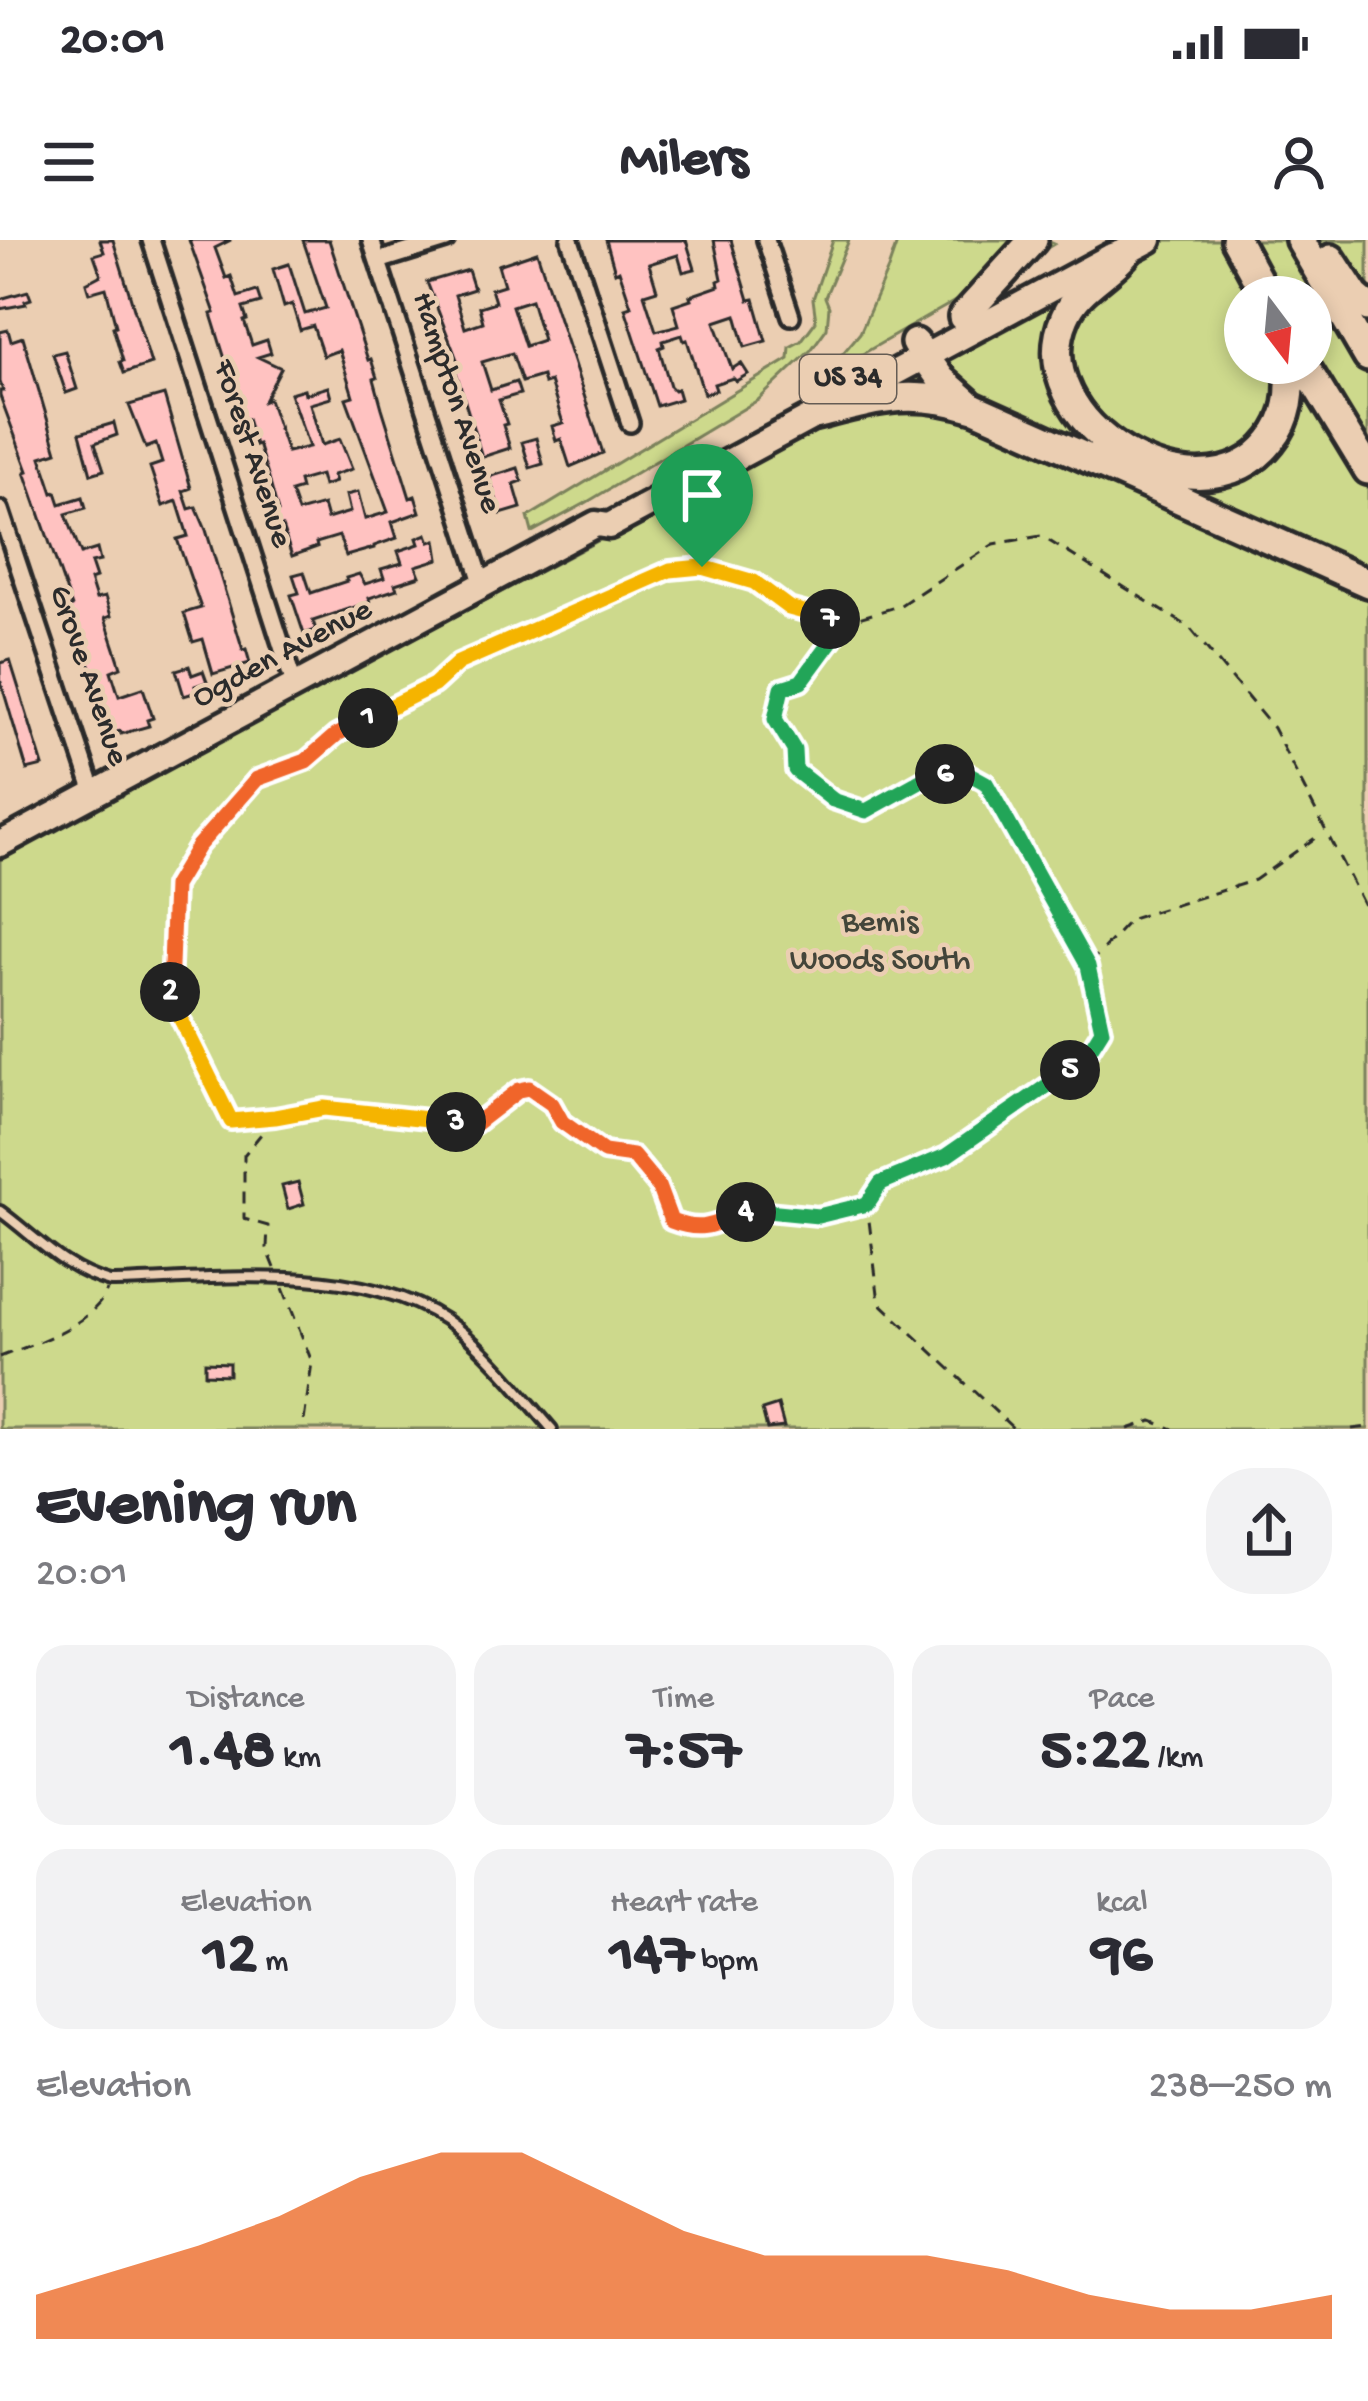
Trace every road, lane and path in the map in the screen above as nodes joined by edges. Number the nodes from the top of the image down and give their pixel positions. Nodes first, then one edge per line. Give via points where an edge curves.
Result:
1 (151, 240) edge
2 (371, 240) edge
3 (446, 240) edge
4 (571, 240) edge
5 (766, 240) edge
6 (1033, 240) edge
7 (1302, 240) edge
8 (1128, 244) edge
9 (378, 261) junction
10 (1368, 307) edge
11 (791, 316) dead end
12 (963, 316) junction
13 (919, 350) junction
14 (1368, 357) edge
15 (1290, 384) edge
16 (1316, 384) edge
17 (975, 408) junction
18 (815, 415) junction
19 (630, 423) dead end
20 (1368, 470) edge
21 (0, 510) edge
22 (596, 524) junction
23 (1368, 584) edge
24 (483, 585) junction
25 (845, 622) junction
26 (295, 687) junction
27 (94, 793) junction
28 (1324, 832) junction
29 (0, 844) edge
30 (1368, 913) edge
31 (1088, 966) junction
32 (275, 1117) junction
33 (867, 1204) junction
34 (0, 1211) edge
35 (279, 1278) junction
36 (110, 1282) junction
37 (0, 1357) edge
38 (1368, 1427) edge
39 (303, 1429) edge
40 (552, 1429) edge
41 (1014, 1429) edge
42 (1128, 1429) edge
43 (1173, 1429) edge
44 (1352, 1429) edge

1 - 26 street, Forest Avenue
2 - 9 street, Hampton Avenue
3 - 9 street
4 - 19 street
5 - 11 street
6 - 12 highway
7 - 10 highway via 1325,249
7 - 14 highway
8 - 12 main road, Ogden Avenue / US 34
8 - 13 main road, Ogden Avenue / US 34
8 - 15 highway via 1116,267 1072,302 1060,330 1062,383 1085,419 1152,465 1197,476 1233,470 1266,448 1286,418
9 - 24 street, Hampton Avenue
12 - 13 main road, Ogden Avenue / US 34
13 - 17 highway
13 - 18 main road, Ogden Avenue / US 34
13 - 22 main road, Ogden Avenue / US 34 via 620,502
16 - 20 highway
17 - 18 highway via 896,396
17 - 23 highway
18 - 22 main road, Ogden Avenue / US 34 via 609,526
21 - 27 street, Grove Avenue
22 - 24 main road, Ogden Avenue / US 34
24 - 26 main road, Ogden Avenue / US 34
25 - 28 path via 899,605 994,544 1041,536 1190,627 1273,728
25 - 31 path via 801,682 782,688 775,719 794,750 795,770 833,800 866,811 931,775 966,772 986,783
25 - 32 path via 789,608 754,582 702,567 670,570 458,663 306,761 257,779 174,886 170,997 231,1121
26 - 27 main road, Ogden Avenue / US 34
27 - 29 main road, Ogden Avenue / US 34
28 - 30 path
28 - 31 path via 1256,880 1132,919
31 - 33 path via 1102,1030 1082,1062 946,1156 881,1183
32 - 33 path via 324,1108 475,1124 529,1088 604,1152 633,1156 658,1186 671,1221 689,1228 757,1210 818,1216
32 - 35 path via 244,1155 242,1175 244,1219 268,1226
33 - 41 path via 879,1302
34 - 36 lane via 72,1268
35 - 36 lane
35 - 39 path via 312,1362
35 - 40 lane via 316,1277 437,1315
36 - 37 path via 100,1306
38 - 44 path
42 - 43 path via 1152,1421

